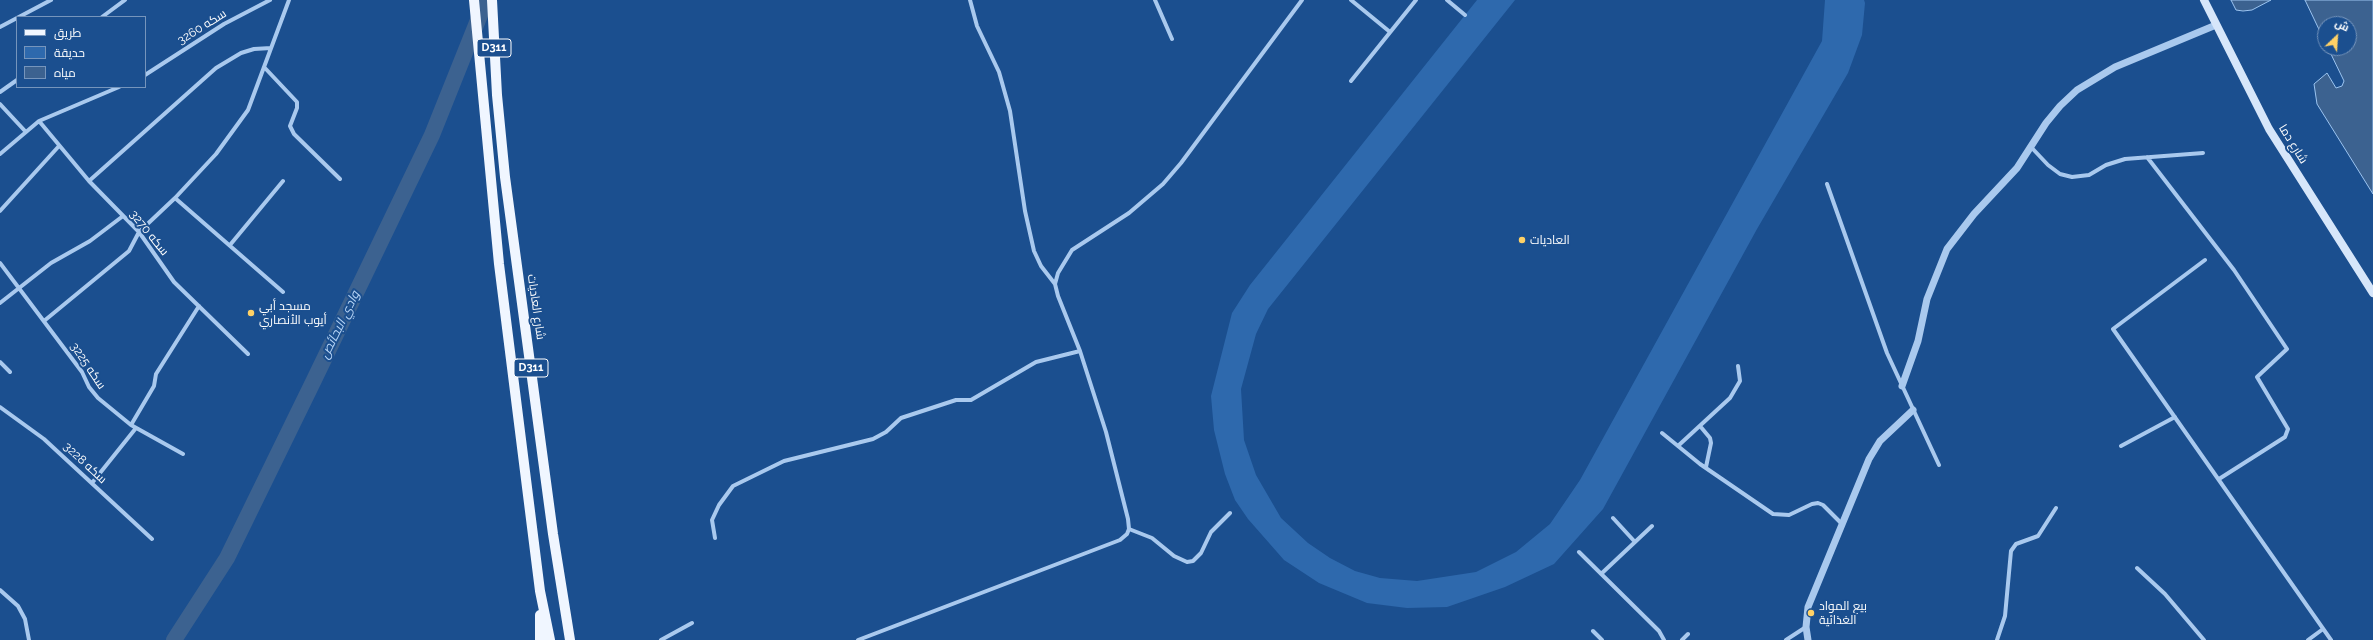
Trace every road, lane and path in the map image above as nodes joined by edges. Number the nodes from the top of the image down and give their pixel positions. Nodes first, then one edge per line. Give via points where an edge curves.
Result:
1 (51, 0) edge
2 (125, 0) edge
3 (270, 0) edge
4 (289, 0) edge
5 (474, 0) edge
6 (492, 0) edge
7 (970, 0) edge
8 (1155, 0) edge
9 (1302, 0) edge
10 (1351, 0) edge
11 (1416, 0) edge
12 (1447, 0) edge
13 (2204, 0) edge
14 (1465, 15) dead end
15 (21, 16) edge
16 (103, 16) edge
17 (16, 19) edge
18 (2216, 25) junction
19 (0, 27) edge
20 (1390, 32) junction
21 (1172, 39) dead end
22 (271, 48) junction
23 (264, 67) junction
24 (146, 74) edge
25 (16, 81) edge
26 (1351, 81) dead end
27 (117, 88) edge
28 (0, 92) edge
29 (0, 105) edge
30 (39, 121) junction
31 (25, 131) junction
32 (59, 146) junction
33 (2031, 147) junction
34 (2203, 153) dead end
35 (0, 154) edge
36 (2147, 157) junction
37 (340, 179) dead end
38 (89, 181) junction
39 (283, 181) dead end
40 (1827, 184) dead end
41 (175, 198) junction
42 (0, 211) edge
43 (123, 216) junction
44 (139, 232) junction
45 (230, 245) junction
46 (2204, 260) dead end
47 (0, 263) edge
48 (1055, 284) junction
49 (18, 289) junction
50 (283, 292) dead end
51 (2373, 293) edge
52 (0, 303) edge
53 (199, 306) junction
54 (44, 321) junction
55 (1080, 351) junction
56 (248, 354) dead end
57 (0, 362) edge
58 (1738, 366) dead end
59 (10, 372) dead end
60 (1902, 386) junction
61 (0, 407) edge
62 (1912, 410) junction
63 (2175, 417) junction
64 (131, 425) junction
65 (1700, 426) junction
66 (136, 428) junction
67 (1662, 433) dead end
68 (1679, 445) junction
69 (2122, 446) dead end
70 (183, 454) dead end
71 (1939, 465) dead end
72 (1706, 467) junction
73 (2219, 479) junction
74 (92, 483) junction
75 (2056, 508) dead end
76 (1230, 513) dead end
77 (1613, 518) dead end
78 (1842, 524) junction
79 (1652, 526) dead end
80 (1130, 529) junction
81 (715, 538) dead end
82 (152, 539) dead end
83 (1635, 542) junction
84 (1579, 552) dead end
85 (2137, 568) dead end
86 (1601, 574) junction
87 (0, 590) edge
88 (540, 590) junction
89 (566, 620) junction
90 (692, 623) dead end
91 (1806, 627) junction
92 (2323, 629) junction
93 (1593, 631) dead end
94 (1688, 634) dead end
95 (29, 640) edge
96 (540, 640) edge
97 (550, 640) edge
98 (570, 640) edge
99 (577, 640) edge
100 (661, 640) edge
101 (858, 640) edge
102 (1602, 640) edge
103 (1664, 640) edge
104 (1682, 640) edge
105 (1786, 640) edge
106 (1808, 640) edge
107 (1997, 640) edge
108 (2204, 640) edge
109 (2308, 640) edge
110 (2332, 640) edge

1 - 15 street
2 - 16 street
3 - 24 street, سكه 3260 via 224,24
4 - 22 street
5 - 88 main road, D311 via 500,271
6 - 89 main road, شارع العاديات / D311 via 496,96 505,177
7 - 48 street via 977,26 999,72 1010,111 1025,211 1034,251 1041,266
8 - 21 street
9 - 48 street via 1181,164 1163,184 1129,213 1072,250 1058,273
10 - 20 street
11 - 20 street
12 - 14 street
13 - 18 main road, شارع دما
17 - 19 street
18 - 33 street via 2095,77 2060,106 2046,122
18 - 51 main road, شارع دما via 2269,129
20 - 26 street
22 - 23 street
22 - 38 street via 241,53 216,68
23 - 37 street via 298,102 290,126 294,134
23 - 41 street via 248,110 216,154
25 - 28 street
27 - 30 street
29 - 31 street
30 - 31 street
30 - 32 street, سكه 3270
31 - 35 street
32 - 38 street, سكه 3270
32 - 42 street
33 - 36 street via 2060,174 2072,177 2089,175 2106,165 2125,159
33 - 60 street via 2017,168 1974,214 1947,249 1927,299 1918,341
34 - 36 street
36 - 73 street via 2234,270 2288,349 2257,378 2288,429 2285,437
38 - 43 street, سكه 3270
39 - 45 street
40 - 60 street via 1887,353
41 - 44 street
41 - 45 street
43 - 44 street, سكه 3270
43 - 49 street via 90,241 51,263
44 - 53 street, سكه 3270 via 174,282
44 - 54 street via 130,251
45 - 50 street
46 - 63 street via 2113,329
47 - 49 street, سكه 3225
48 - 55 street
49 - 52 street
49 - 54 street, سكه 3225
53 - 56 street, سكه 3270
53 - 64 street via 156,374 154,386
54 - 64 street, سكه 3225 via 98,398
55 - 80 street via 1106,432
55 - 81 street via 1036,362 970,400 956,400 901,418 886,432 873,439 784,462 733,486 712,520
57 - 59 street
58 - 65 street via 1738,386 1724,405
60 - 62 street
61 - 74 street, سكه 3228 via 44,439
62 - 71 street
62 - 78 street via 1874,450
63 - 69 street
63 - 73 street
64 - 66 street, سكه 3225
65 - 68 street
65 - 72 street via 1711,443
66 - 70 street, سكه 3225
66 - 74 street
67 - 68 street
68 - 72 street
72 - 78 street via 1773,514 1788,515 1812,504 1818,504 1823,505
73 - 92 street
74 - 82 street, سكه 3228
75 - 107 street via 2038,536 2016,544 2011,551 2005,616
76 - 80 street via 1211,532 1201,553 1187,562 1174,556 1152,538
77 - 83 street
78 - 91 street via 1811,598
79 - 83 street
80 - 101 street via 1120,540
83 - 86 street
84 - 86 street
85 - 108 street via 2165,594
86 - 103 street via 1659,631
87 - 95 street via 18,606 25,618
88 - 96 main road
88 - 97 main road, D311
89 - 98 main road, شارع العاديات / D311
89 - 99 main road
90 - 100 street
91 - 105 street
91 - 106 street
92 - 109 street
92 - 110 street
93 - 102 street
94 - 104 street

